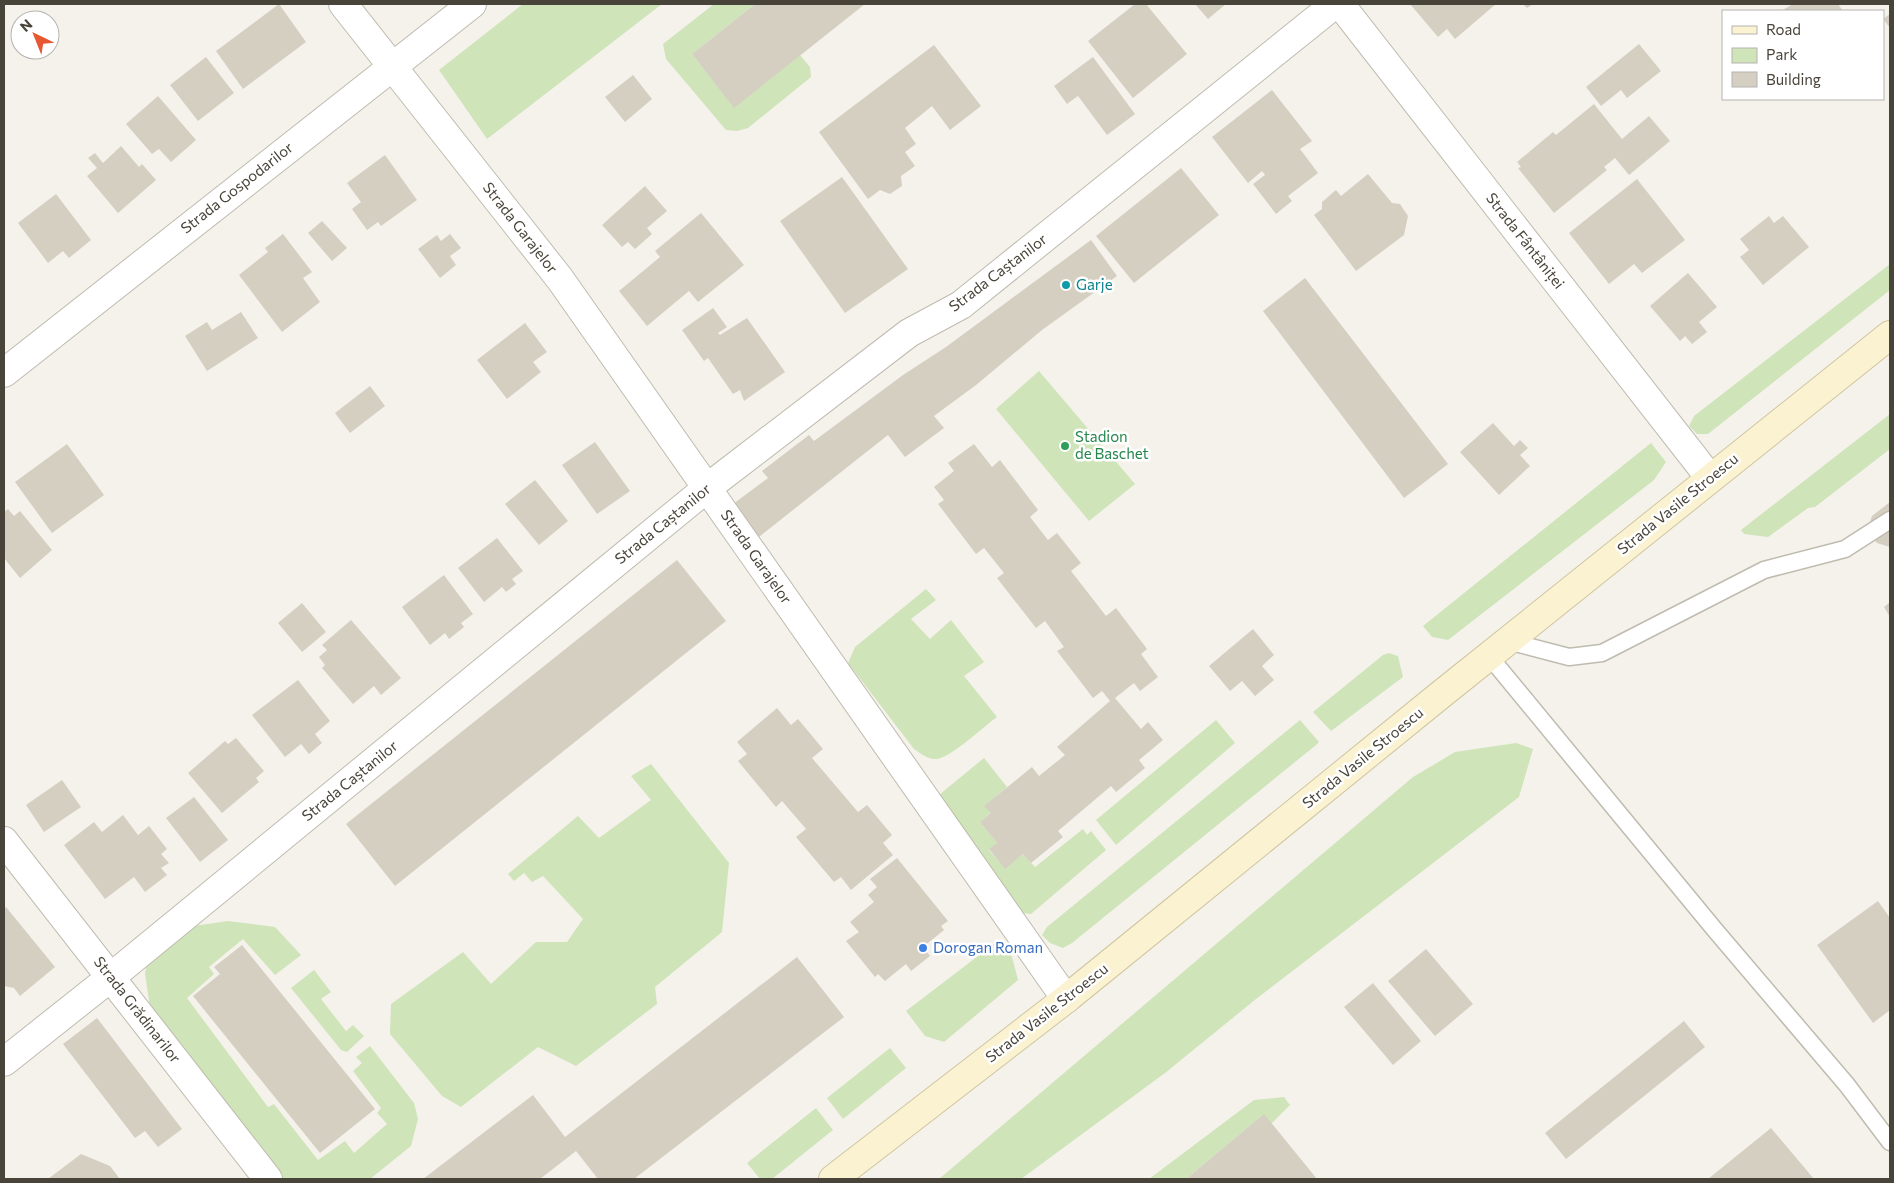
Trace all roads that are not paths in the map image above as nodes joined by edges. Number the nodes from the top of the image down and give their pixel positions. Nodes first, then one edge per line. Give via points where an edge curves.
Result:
1 (343, 4) edge
2 (472, 4) edge
3 (1335, 4) edge
4 (1340, 4) edge
5 (393, 65) junction
6 (1890, 334) edge
7 (4, 373) edge
8 (1710, 478) junction
9 (707, 488) junction
10 (1890, 520) edge
11 (1499, 648) junction
12 (4, 841) edge
13 (111, 977) junction
14 (1066, 999) junction
15 (4, 1062) edge
16 (1890, 1142) edge
17 (268, 1179) edge
18 (833, 1179) edge

1 - 5 street, Strada Garajelor
2 - 5 street, Strada Gospodarilor
3 - 9 street, Strada Caștanilor via 960,305 909,333
4 - 8 street, Strada Fântâniței
5 - 7 street, Strada Gospodarilor
5 - 9 street, Strada Garajelor via 560,279
6 - 8 main road, Strada Vasile Stroescu
8 - 11 main road, Strada Vasile Stroescu
9 - 13 street, Strada Caștanilor
9 - 14 street, Strada Garajelor
10 - 11 lane via 1845,549 1764,570 1602,653 1569,657
11 - 14 main road, Strada Vasile Stroescu
11 - 16 lane via 1709,923 1847,1085
12 - 13 street, Strada Grădinarilor
13 - 15 street, Strada Caștanilor
13 - 17 street, Strada Grădinarilor
14 - 18 main road, Strada Vasile Stroescu

